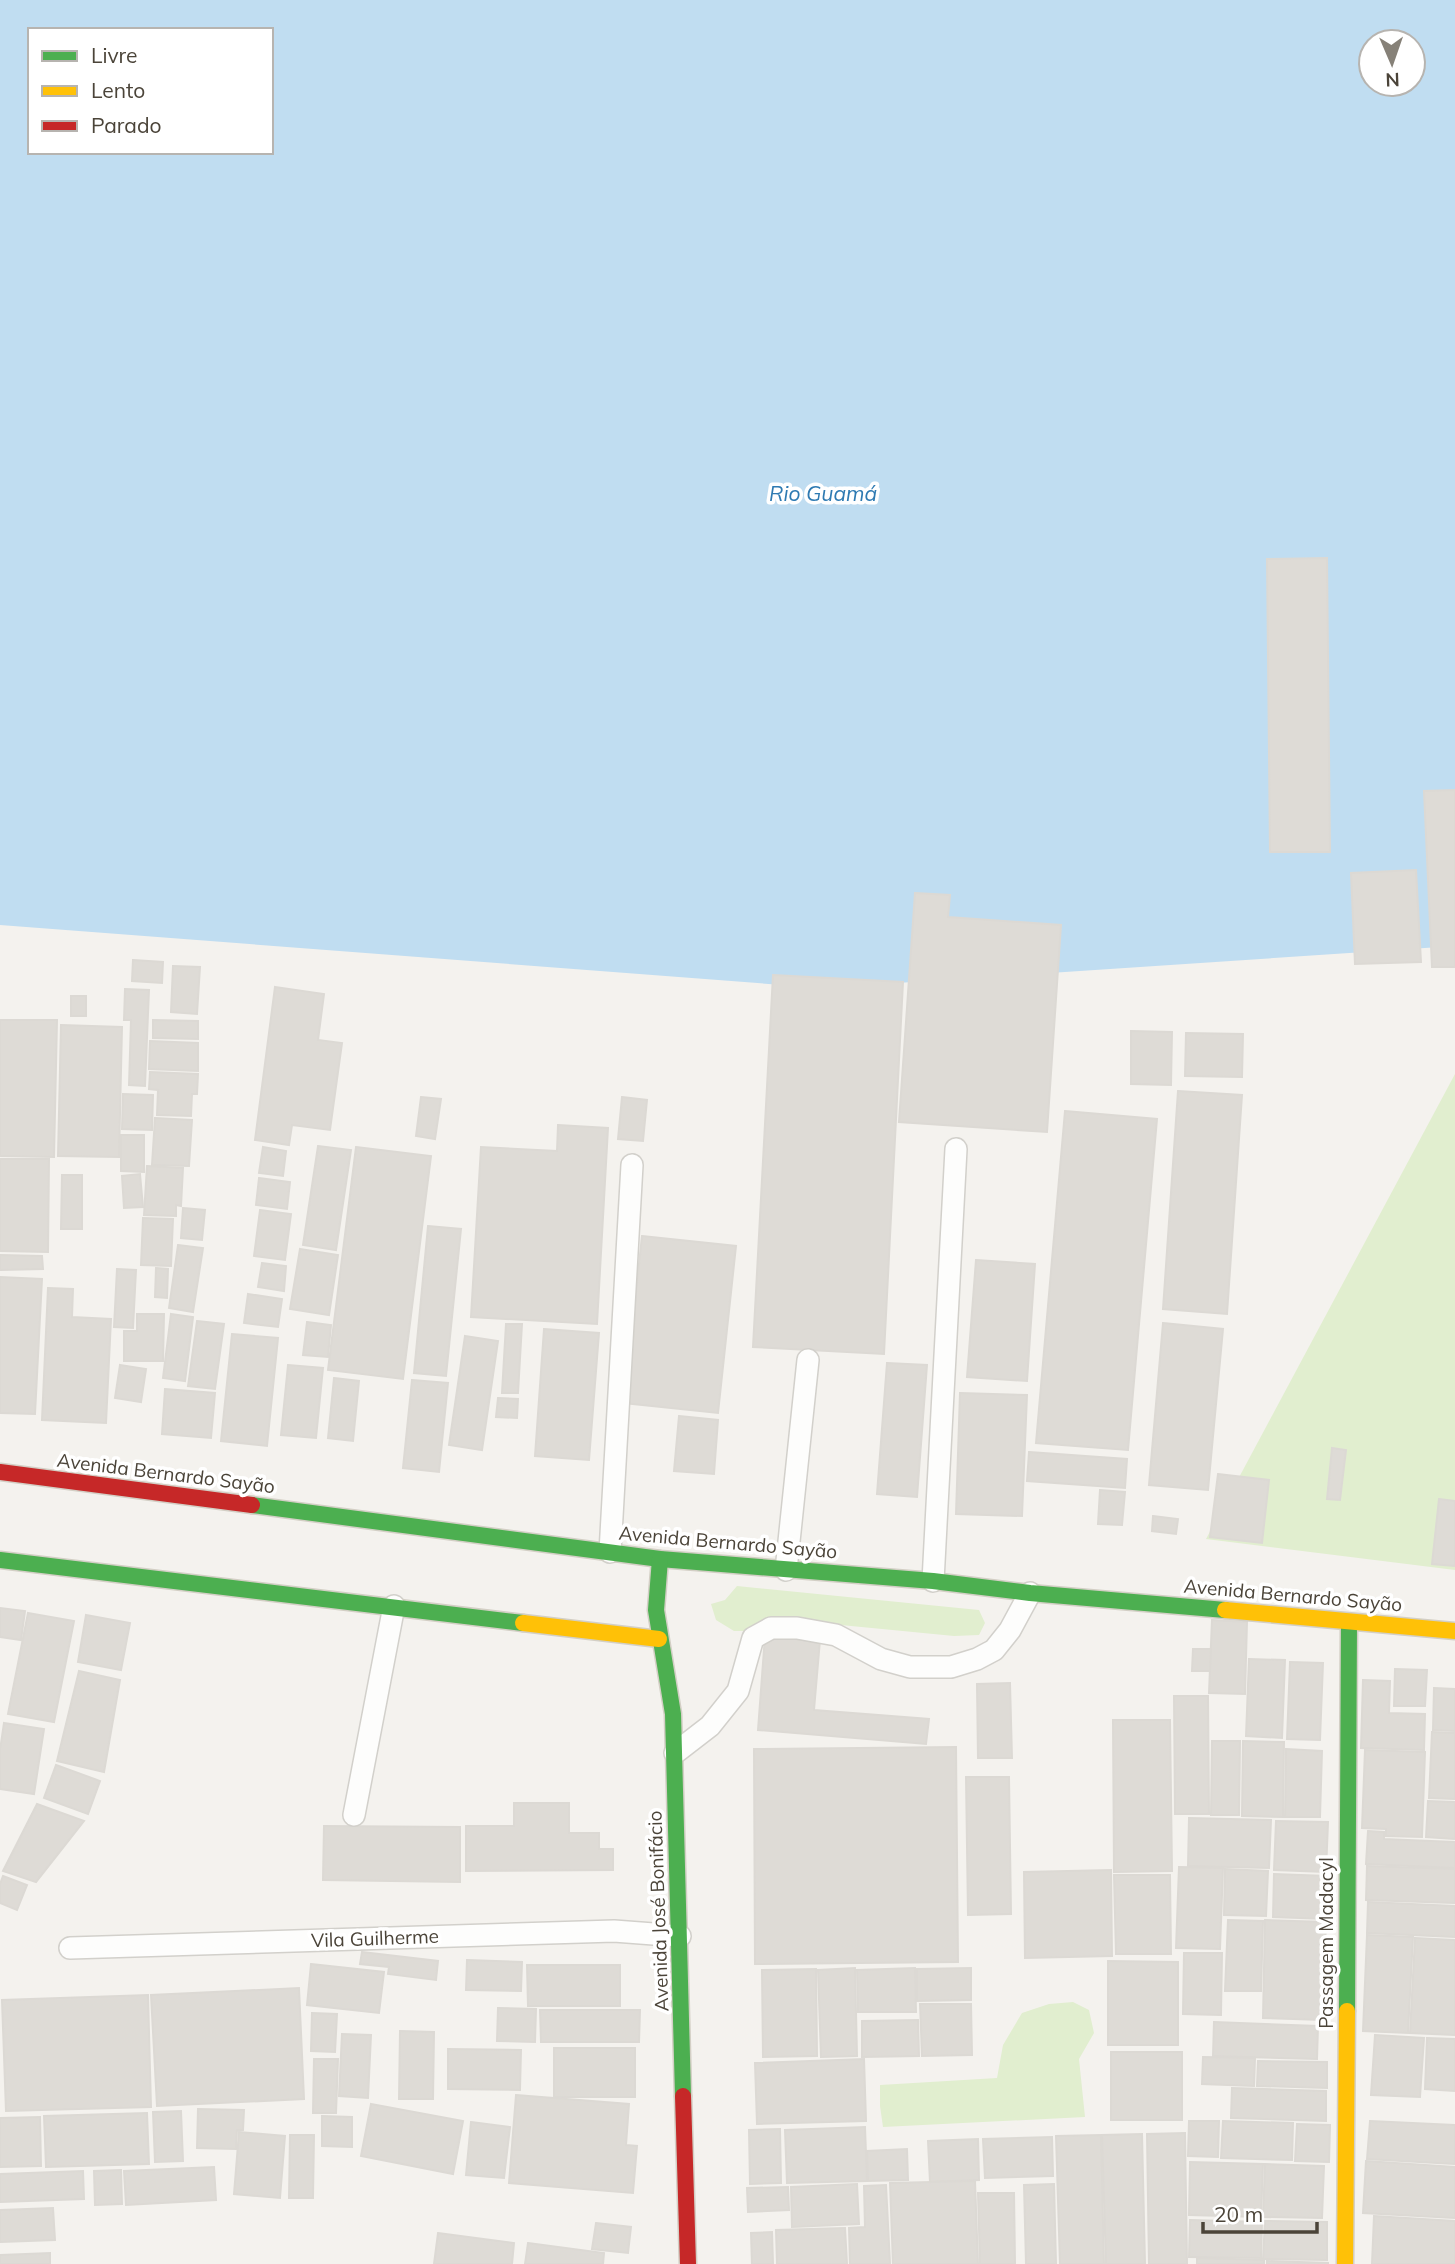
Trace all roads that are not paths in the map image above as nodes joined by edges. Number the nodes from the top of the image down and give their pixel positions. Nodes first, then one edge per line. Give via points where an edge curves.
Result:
1 (956, 1149) dead end
2 (632, 1166) dead end
3 (808, 1360) dead end
4 (0, 1472) edge
5 (610, 1552) junction
6 (660, 1559) junction
7 (0, 1560) edge
8 (786, 1570) junction
9 (933, 1581) junction
10 (1030, 1593) junction
11 (394, 1606) junction
12 (1349, 1622) junction
13 (1455, 1631) edge
14 (659, 1639) junction
15 (675, 1753) junction
16 (354, 1815) dead end
17 (680, 1936) junction
18 (70, 1948) dead end
19 (688, 2264) edge
20 (1345, 2264) edge

1 - 9 lane
2 - 5 lane
3 - 8 lane
4 - 5 main road, Avenida Bernardo Sayão
5 - 6 main road, Avenida Bernardo Sayão
6 - 8 main road, Avenida Bernardo Sayão
6 - 14 main road, Avenida José Bonifácio
7 - 11 main road
8 - 9 main road, Avenida Bernardo Sayão
9 - 10 main road, Avenida Bernardo Sayão
10 - 12 main road, Avenida Bernardo Sayão
10 - 15 lane via 994,1650 951,1667 910,1667 881,1659 835,1635 771,1628 753,1638 738,1691 710,1726
11 - 14 main road
11 - 16 lane
12 - 13 main road, Avenida Bernardo Sayão
12 - 20 main road, Passagem Madacyl
14 - 15 main road, Avenida José Bonifácio
15 - 17 main road, Avenida José Bonifácio
17 - 18 lane, Vila Guilherme via 614,1931
17 - 19 main road, Avenida José Bonifácio

